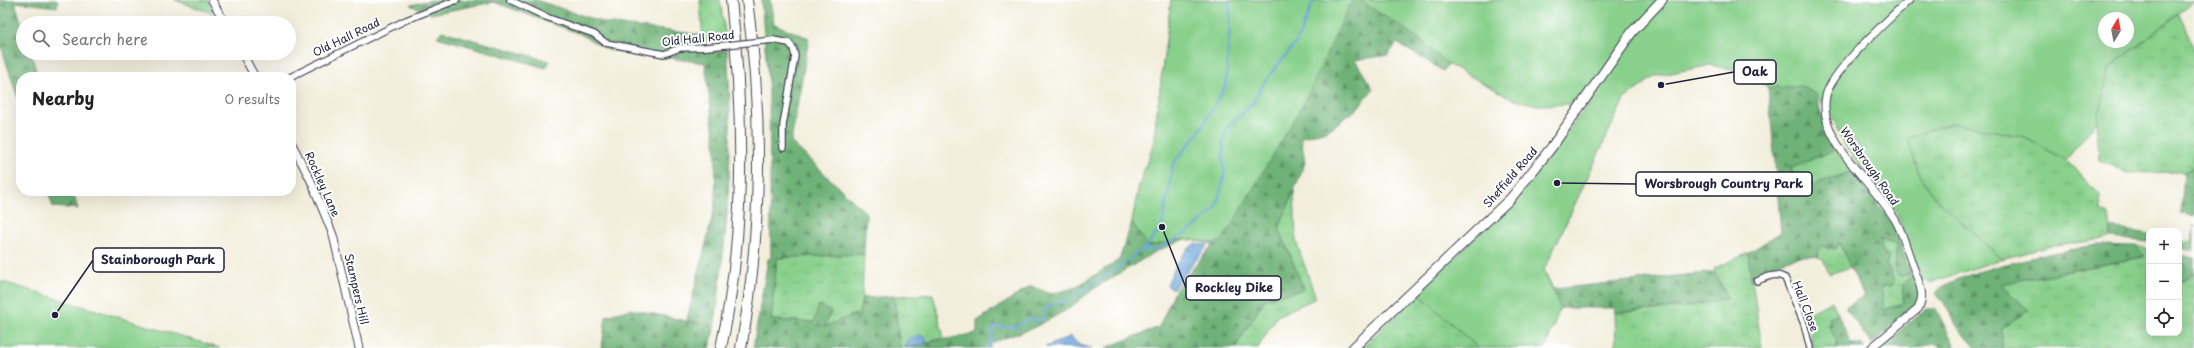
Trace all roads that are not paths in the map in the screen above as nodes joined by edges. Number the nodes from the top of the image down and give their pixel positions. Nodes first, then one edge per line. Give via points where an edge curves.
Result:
1 (212, 0) edge
2 (457, 0) edge
3 (510, 0) edge
4 (731, 0) edge
5 (747, 0) edge
6 (1662, 0) edge
7 (1909, 0) edge
8 (221, 16) edge
9 (246, 60) edge
10 (252, 72) edge
11 (296, 74) edge
12 (783, 148) dead end
13 (296, 152) edge
14 (333, 235) joint
15 (1757, 281) dead end
16 (359, 348) edge
17 (721, 348) edge
18 (741, 348) edge
19 (1354, 348) edge
20 (1810, 348) edge
21 (1871, 348) edge

1 - 8 street
2 - 11 street, Old Hall Road via 406,20
3 - 12 street, Old Hall Road, bridge via 546,17 594,34 606,43 664,54 680,48 773,40 789,43 795,56 782,125
4 - 17 highway via 740,92 740,189 734,264
5 - 18 highway via 753,38 758,146 752,265
6 - 19 highway, Sheffield Road via 1632,32 1551,148 1511,198
7 - 21 street, Worsbrough Road via 1839,72 1829,88 1825,102 1827,121 1836,140 1896,223 1922,290 1918,309
9 - 10 street
13 - 14 street, Rockley Lane
14 - 16 street, Stampers Hill
15 - 20 street, Hall Close via 1779,274 1784,278 1804,324

